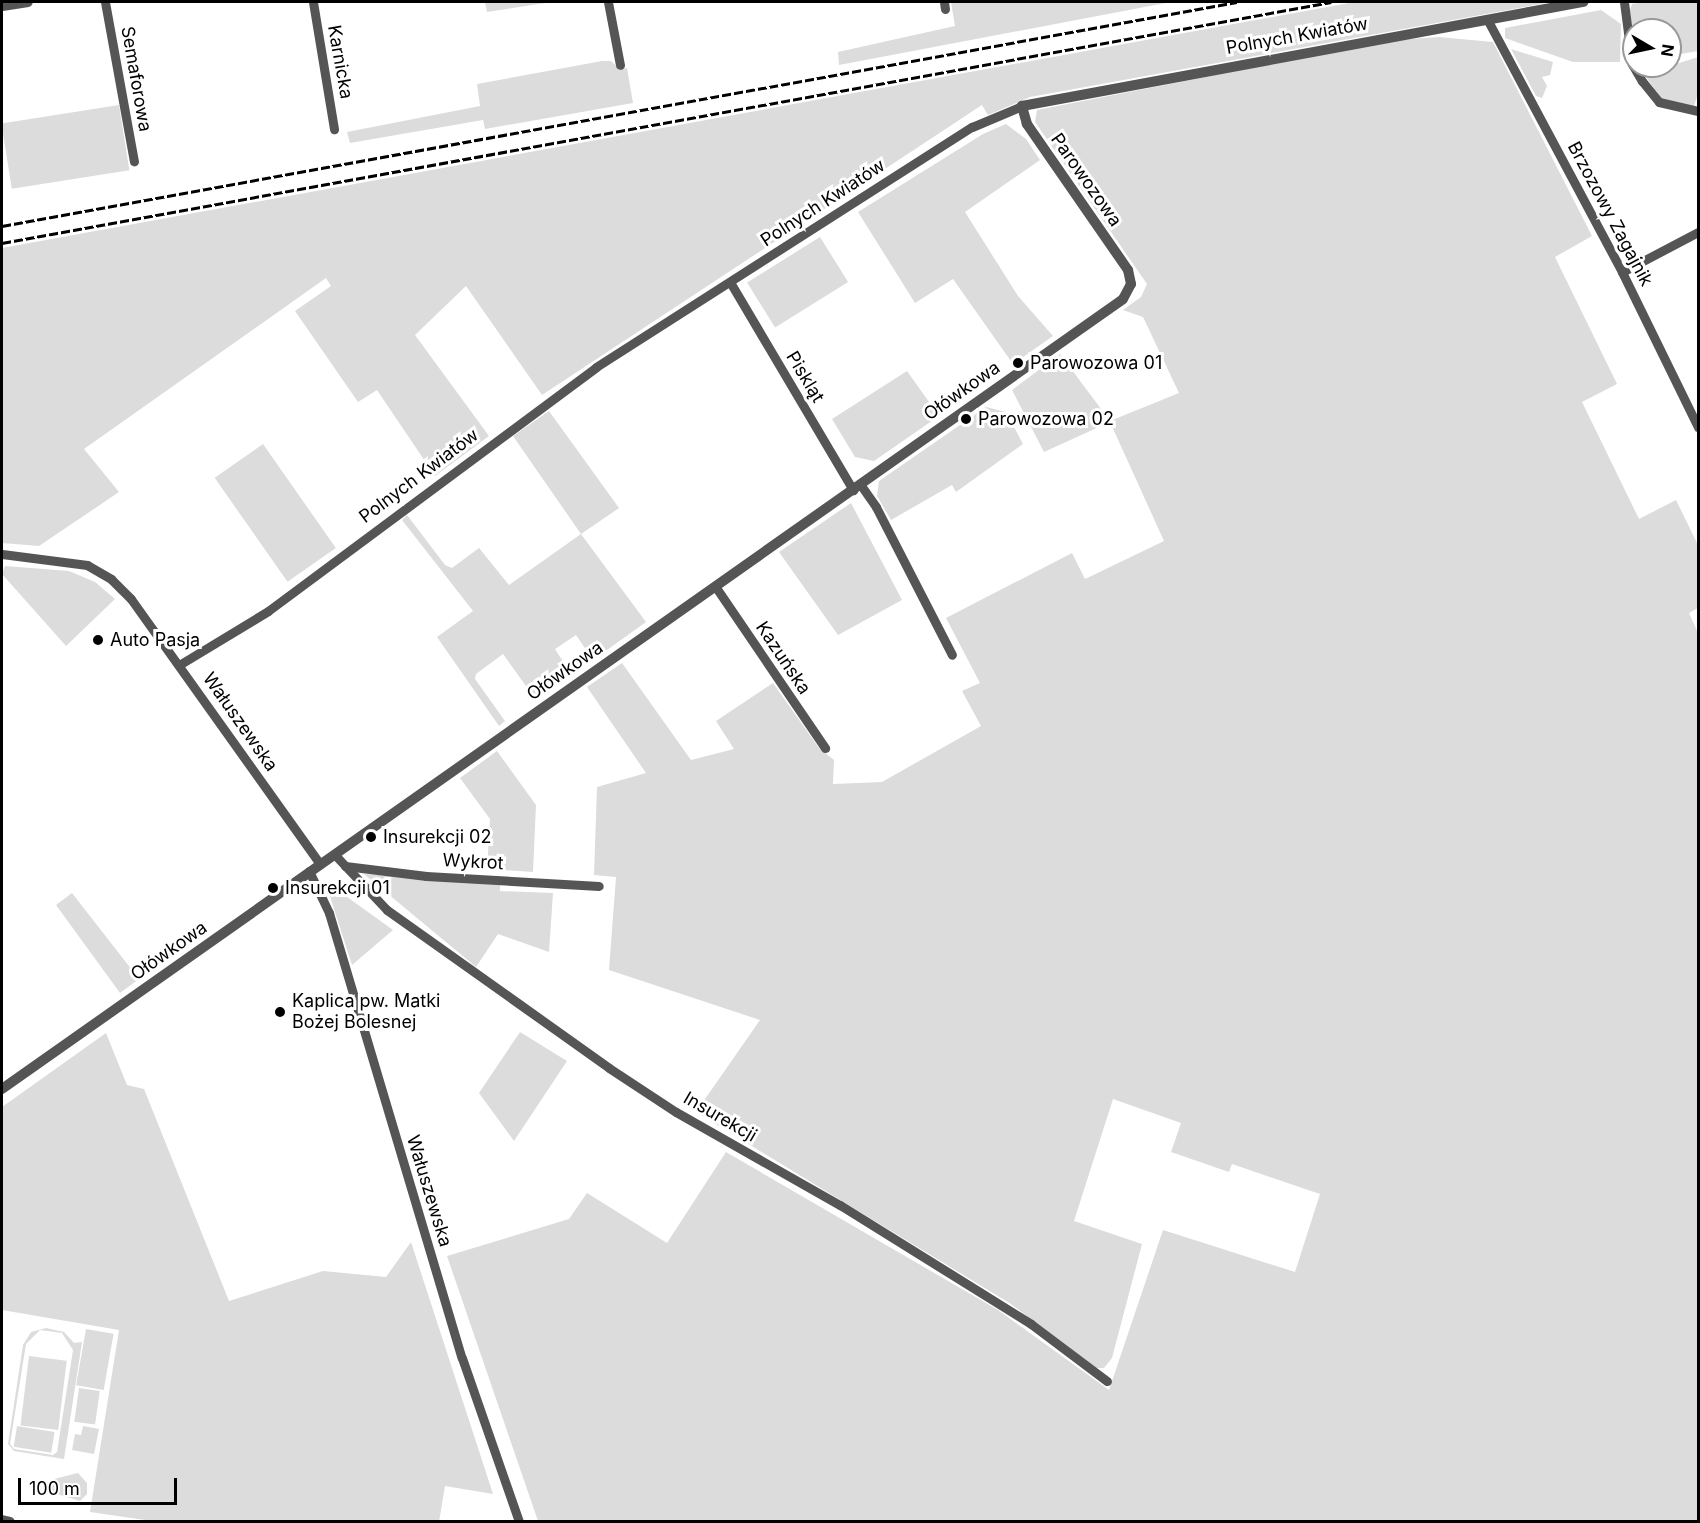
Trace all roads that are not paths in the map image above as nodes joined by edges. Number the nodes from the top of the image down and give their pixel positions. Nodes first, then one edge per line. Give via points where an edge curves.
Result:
1 (28, 2) edge
2 (105, 2) edge
3 (313, 2) edge
4 (608, 2) edge
5 (1583, 2) edge
6 (1624, 2) edge
7 (2, 6) edge
8 (1487, 19) junction
9 (620, 65) dead end
10 (1022, 106) junction
11 (1698, 111) edge
12 (334, 129) dead end
13 (134, 161) dead end
14 (1698, 232) edge
15 (1128, 270) joint
16 (1622, 272) junction
17 (730, 282) junction
18 (1698, 427) edge
19 (856, 487) junction
20 (2, 554) edge
21 (715, 586) junction
22 (952, 655) dead end
23 (179, 665) junction
24 (825, 748) dead end
25 (335, 855) junction
26 (320, 864) junction
27 (345, 866) junction
28 (309, 871) junction
29 (599, 886) dead end
30 (2, 1089) edge
31 (1107, 1381) dead end
32 (2, 1520) edge
33 (10, 1521) edge
34 (519, 1521) edge

1 - 7 street
2 - 13 street, Semaforowa
3 - 12 street, Karnicka
4 - 9 street
5 - 8 street, Polnych Kwiatów
6 - 11 street via 1632,64 1642,81 1659,102
8 - 10 street, Polnych Kwiatów
8 - 16 street, Brzozowy Zagajnik
10 - 15 street, Parowozowa via 1027,124
10 - 17 street, Polnych Kwiatów via 972,127
14 - 16 street
15 - 19 street, Ołówkowa via 1131,284 1123,299
16 - 18 street, Brzozowy Zagajnik
17 - 19 street, Piskląt
17 - 23 street, Polnych Kwiatów via 596,367 268,611
19 - 21 street, Ołówkowa
19 - 22 street, Piskląt via 876,507
20 - 23 street, Wałuszewska via 67,560 100,571 131,599
21 - 24 street, Kazuńska
21 - 25 street, Ołówkowa
23 - 26 street, Wałuszewska
25 - 26 street, Ołówkowa
25 - 27 street, Insurekcji
26 - 28 street, Ołówkowa
27 - 29 street, Wykrot via 426,876
27 - 31 street, Insurekcji via 387,910 433,946 609,1068 1031,1324
28 - 30 street, Ołówkowa
28 - 34 street, Wałuszewska via 329,913 462,1358
32 - 33 street

